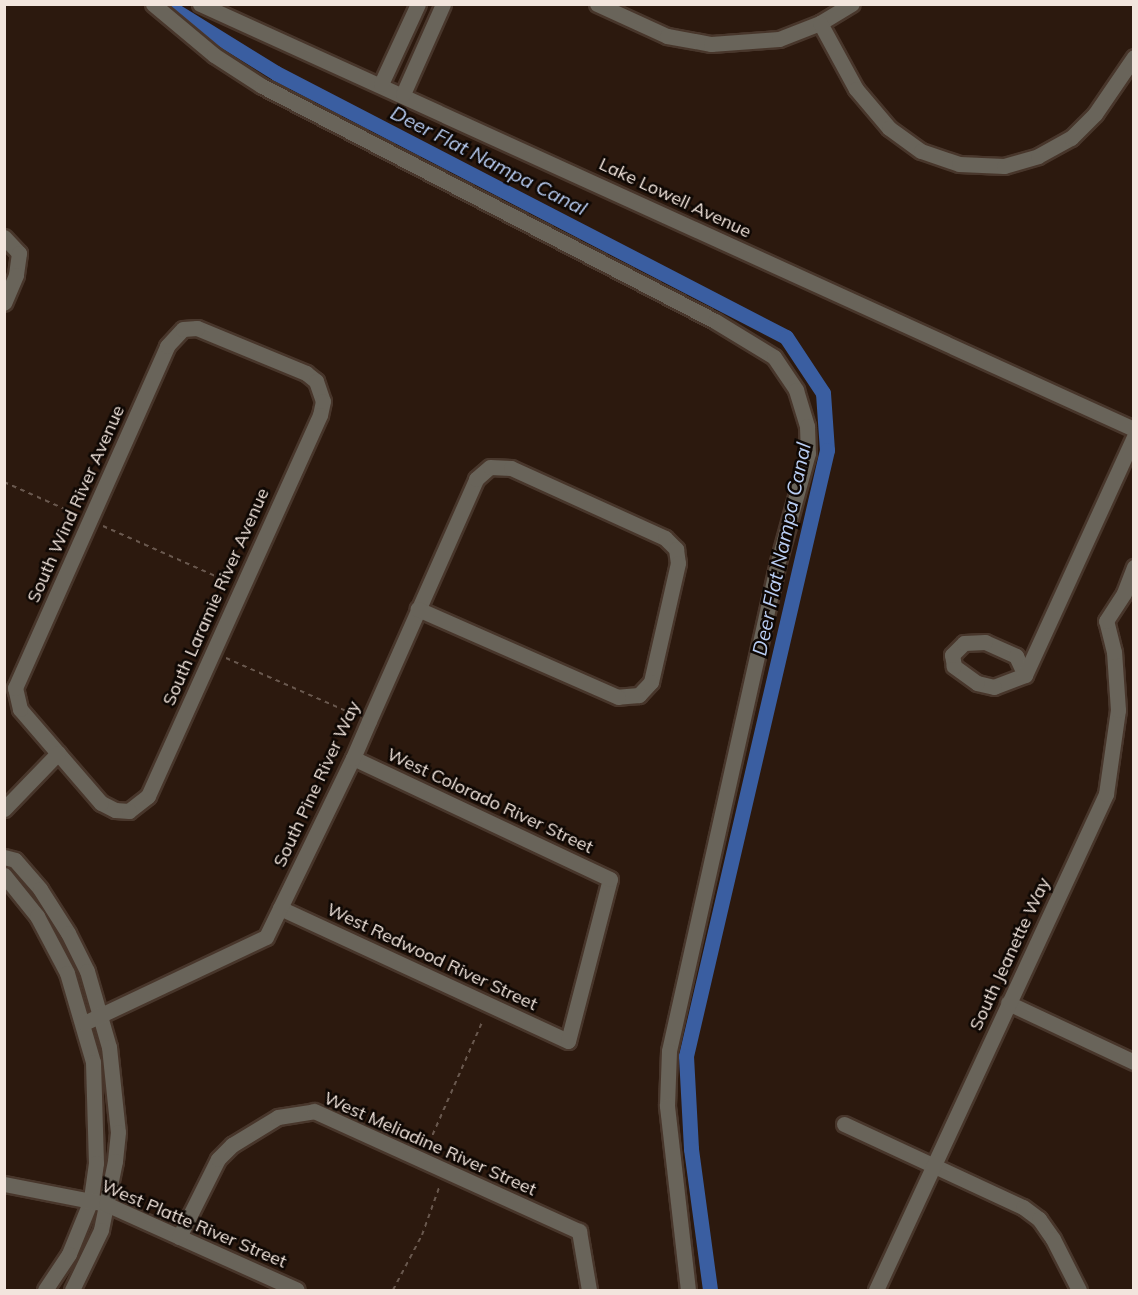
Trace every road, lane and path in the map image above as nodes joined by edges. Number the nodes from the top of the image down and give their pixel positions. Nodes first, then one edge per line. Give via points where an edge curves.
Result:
1 (153, 4) edge
2 (201, 4) edge
3 (418, 4) edge
4 (443, 4) edge
5 (597, 4) edge
6 (852, 4) edge
7 (820, 23) junction
8 (1134, 57) edge
9 (381, 84) junction
10 (403, 94) junction
11 (4, 237) edge
12 (4, 303) edge
13 (322, 390) joint
14 (1134, 429) edge
15 (1134, 437) edge
16 (4, 482) edge
17 (90, 520) junction
18 (1134, 567) edge
19 (242, 588) junction
20 (418, 609) junction
21 (213, 652) junction
22 (1025, 675) dead end
23 (369, 721) junction
24 (58, 753) junction
25 (353, 758) junction
26 (4, 809) edge
27 (4, 857) edge
28 (4, 875) edge
29 (280, 908) junction
30 (1008, 1004) junction
31 (102, 1017) junction
32 (483, 1020) dead end
33 (84, 1023) junction
34 (568, 1041) joint
35 (1134, 1062) edge
36 (844, 1124) dead end
37 (429, 1143) dead end
38 (934, 1163) junction
39 (4, 1184) edge
40 (440, 1185) dead end
41 (98, 1202) junction
42 (179, 1237) junction
43 (45, 1290) edge
44 (72, 1290) edge
45 (297, 1290) edge
46 (393, 1290) edge
47 (589, 1290) edge
48 (688, 1290) edge
49 (876, 1290) edge
50 (1079, 1290) edge

1 - 48 street via 214,55 262,86 774,357 796,390 807,426 808,453 778,562 669,1051 667,1106
2 - 9 street, Lake Lowell Avenue
3 - 9 street
4 - 10 street
5 - 7 street via 667,36 711,44 779,39
6 - 7 street
7 - 8 street via 856,89 889,128 921,151 959,164 1004,166 1038,156 1071,138 1095,114
9 - 10 street, Lake Lowell Avenue
10 - 14 street, Lake Lowell Avenue
11 - 12 street via 19,253 16,275
13 - 17 street, South Wind River Avenue via 306,373 210,330 183,329 167,346
13 - 19 street, South Laramie River Avenue via 320,415
15 - 22 street
16 - 17 path
17 - 19 path
17 - 24 street, South Wind River Avenue via 15,688 16,700
18 - 30 street, South Jeanette Way via 1125,592 1106,621 1114,652 1118,710 1106,794
19 - 21 street, South Laramie River Avenue
20 - 20 street, South Pine River Way via 476,479 490,467 511,468 665,538 676,549 678,563 651,682 639,695 618,697
20 - 23 street, South Pine River Way
21 - 23 path
21 - 24 street, South Laramie River Avenue via 148,796 129,811 100,803
23 - 25 street, South Pine River Way
24 - 26 street
25 - 29 street, South Pine River Way
25 - 34 street, West Colorado River Street via 610,879
27 - 31 street via 15,860 40,889 68,933 87,971
28 - 33 street via 37,916
29 - 31 street, South Pine River Way via 266,937
29 - 34 street, West Redwood River Street
30 - 35 street
30 - 38 street, South Jeanette Way
31 - 33 street, South Pine River Way
31 - 41 street via 114,1080 118,1132
32 - 37 path
33 - 41 street via 93,1073
36 - 38 street
38 - 49 street, South Jeanette Way
38 - 50 street via 1023,1207 1039,1219
39 - 41 street, West Platte River Street
40 - 46 path via 422,1235
41 - 42 street, West Platte River Street
41 - 43 street
41 - 44 street via 101,1230
42 - 45 street, West Platte River Street
42 - 47 street, West Meliadine River Street via 218,1159 232,1145 278,1117 314,1111 579,1231

